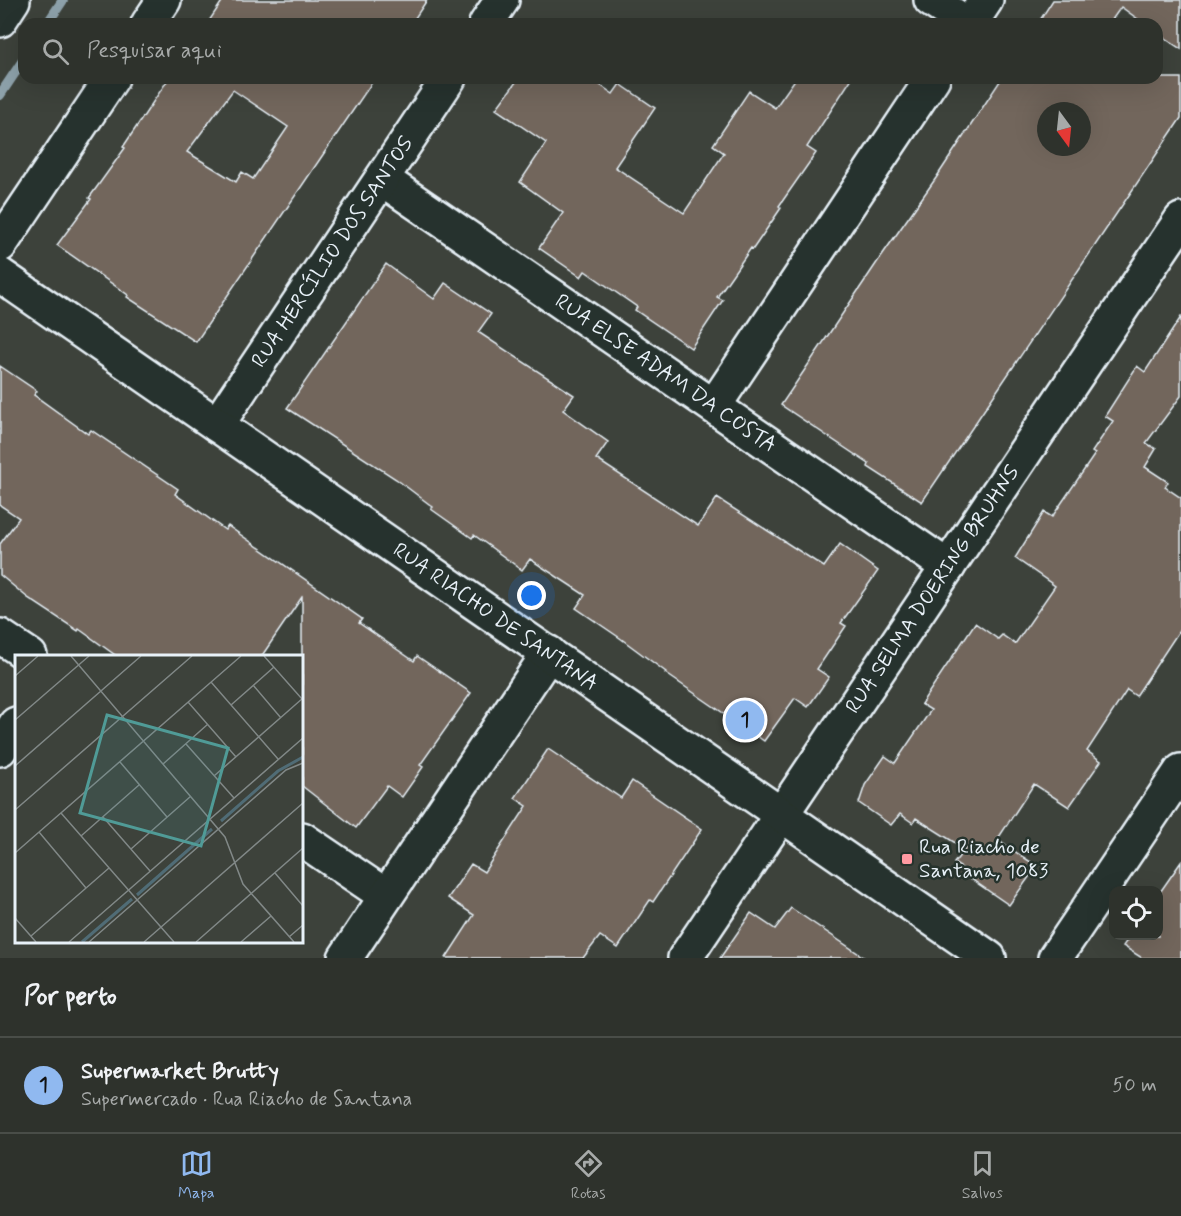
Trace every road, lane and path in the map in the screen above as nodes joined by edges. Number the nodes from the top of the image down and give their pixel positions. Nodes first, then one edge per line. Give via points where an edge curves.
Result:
1 (13, 0) edge
2 (165, 0) edge
3 (502, 0) edge
4 (931, 0) edge
5 (986, 0) edge
6 (152, 18) edge
7 (490, 18) edge
8 (959, 18) edge
9 (972, 18) edge
10 (0, 20) edge
11 (108, 84) edge
12 (446, 84) edge
13 (929, 84) edge
14 (382, 179) junction
15 (1181, 220) edge
16 (0, 245) edge
17 (0, 274) edge
18 (714, 406) junction
19 (218, 425) junction
20 (948, 567) junction
21 (0, 636) edge
22 (549, 653) junction
23 (27, 655) edge
24 (15, 726) edge
25 (0, 749) edge
26 (1181, 771) edge
27 (782, 815) junction
28 (303, 840) edge
29 (386, 896) junction
30 (345, 958) edge
31 (686, 958) edge
32 (989, 958) edge
33 (1056, 958) edge

1 - 10 street
2 - 6 street
3 - 7 street
4 - 8 street
5 - 9 street
11 - 16 street
12 - 14 street, RUA HERCÍLIO DOS SANTOS
13 - 18 street
14 - 18 street, RUA ELSE ADAM DA COSTA
14 - 19 street, RUA HERCÍLIO DOS SANTOS
15 - 20 street, RUA SELMA DOERING BRUHNS
17 - 19 street, RUA RIACHO DE SANTANA
18 - 20 street, RUA ELSE ADAM DA COSTA
19 - 22 street, RUA RIACHO DE SANTANA
20 - 27 street, RUA SELMA DOERING BRUHNS
21 - 23 street
22 - 27 street, RUA RIACHO DE SANTANA
22 - 29 street
24 - 25 street
26 - 33 street
27 - 31 street, RUA SELMA DOERING BRUHNS
27 - 32 street, RUA RIACHO DE SANTANA
28 - 29 street
29 - 30 street

